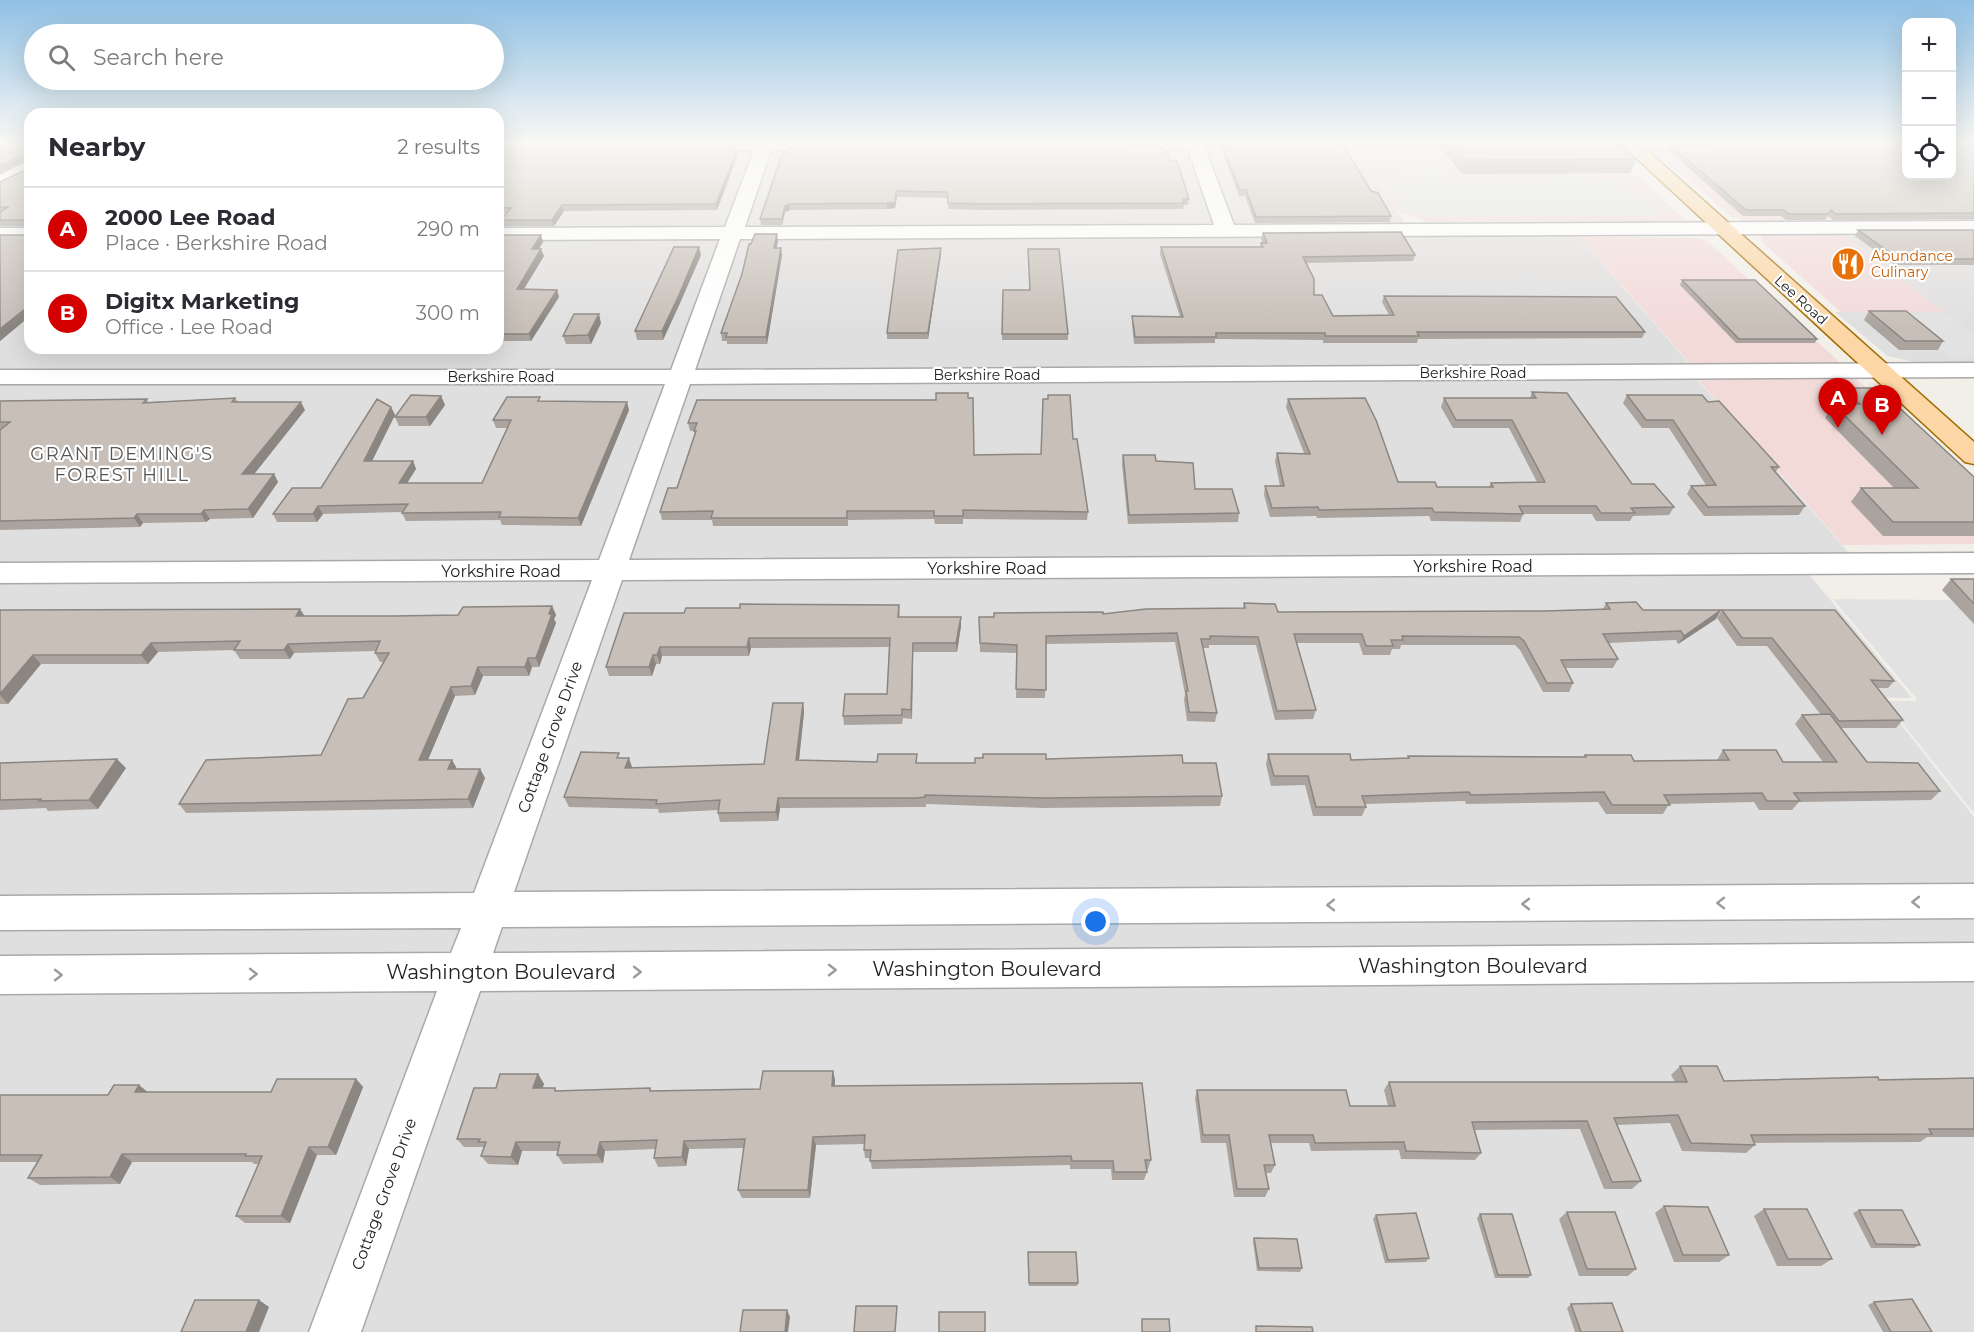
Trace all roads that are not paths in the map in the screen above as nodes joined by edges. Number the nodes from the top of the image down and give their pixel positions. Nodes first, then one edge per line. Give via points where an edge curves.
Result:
1 (742, 205) edge
2 (1217, 205) edge
3 (1697, 205) edge
4 (1974, 228) edge
5 (1723, 229) junction
6 (1226, 230) junction
7 (732, 233) junction
8 (0, 234) edge
9 (24, 234) edge
10 (504, 234) edge
11 (1974, 370) edge
12 (1879, 371) junction
13 (682, 376) junction
14 (0, 377) edge
15 (1974, 456) edge
16 (1974, 563) edge
17 (610, 570) junction
18 (0, 573) edge
19 (1974, 902) edge
20 (486, 910) junction
21 (0, 913) edge
22 (1974, 962) edge
23 (464, 973) junction
24 (0, 975) edge
25 (335, 1332) edge

1 - 7 street, Cottage Grove Drive
2 - 6 street
3 - 5 main road, Lee Road
4 - 5 street
5 - 6 street
5 - 12 main road, Lee Road
6 - 7 street
7 - 10 street
7 - 13 street, Cottage Grove Drive
8 - 9 street
11 - 12 street, Berkshire Road
12 - 13 street, Berkshire Road
12 - 15 main road, Lee Road
13 - 14 street, Berkshire Road
13 - 17 street, Cottage Grove Drive
16 - 17 street, Yorkshire Road
17 - 18 street, Yorkshire Road
17 - 20 street, Cottage Grove Drive
19 -> 20 street
20 - 21 street
20 - 23 street, Cottage Grove Drive
23 -> 22 street, Washington Boulevard
24 -> 23 street, Washington Boulevard
23 - 25 street, Cottage Grove Drive

